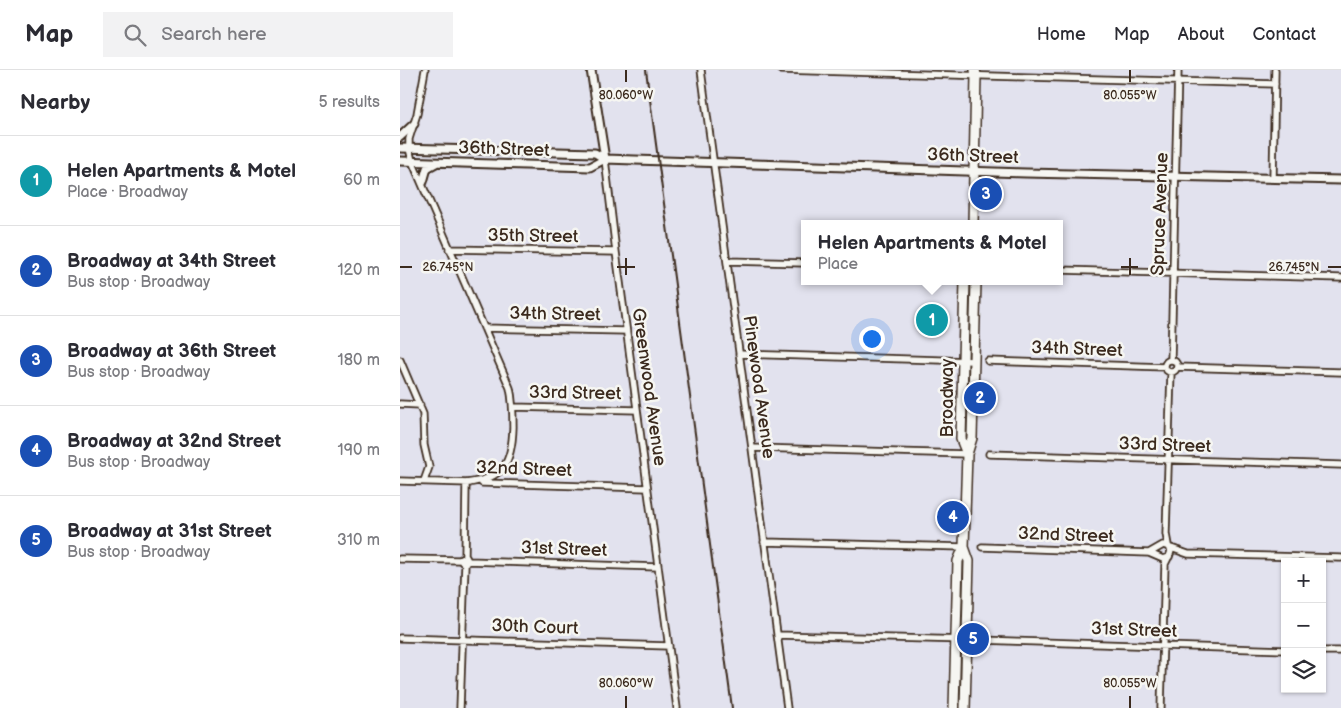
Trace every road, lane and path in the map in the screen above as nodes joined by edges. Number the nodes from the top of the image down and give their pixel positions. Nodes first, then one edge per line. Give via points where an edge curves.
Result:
1 (425, 70) edge
2 (591, 70) edge
3 (701, 70) edge
4 (781, 70) edge
5 (1178, 70) edge
6 (1275, 70) edge
7 (976, 72) edge
8 (1178, 82) junction
9 (1275, 84) junction
10 (414, 124) junction
11 (400, 137) edge
12 (400, 148) edge
13 (409, 148) junction
14 (605, 159) junction
15 (400, 161) edge
16 (412, 161) junction
17 (437, 162) junction
18 (714, 163) junction
19 (974, 171) junction
20 (1176, 176) junction
21 (1273, 178) junction
22 (1341, 180) edge
23 (422, 182) junction
24 (973, 220) edge
25 (449, 249) junction
26 (616, 252) junction
27 (727, 261) junction
28 (801, 263) edge
29 (1063, 270) edge
30 (1173, 274) junction
31 (1341, 278) edge
32 (965, 285) edge
33 (976, 285) edge
34 (484, 328) junction
35 (626, 331) junction
36 (739, 354) junction
37 (400, 360) edge
38 (963, 360) junction
39 (1171, 360) junction
40 (974, 361) junction
41 (988, 361) dead end
42 (1165, 367) junction
43 (1177, 367) junction
44 (1171, 372) junction
45 (1341, 372) edge
46 (400, 404) edge
47 (420, 405) junction
48 (513, 407) junction
49 (637, 410) junction
50 (752, 448) junction
51 (967, 454) junction
52 (989, 454) dead end
53 (1168, 460) junction
54 (1341, 465) edge
55 (400, 481) edge
56 (424, 481) junction
57 (466, 483) junction
58 (647, 488) junction
59 (764, 542) junction
60 (964, 546) junction
61 (982, 547) dead end
62 (1165, 553) junction
63 (1341, 558) edge
64 (400, 559) edge
65 (465, 561) junction
66 (658, 567) junction
67 (777, 635) junction
68 (400, 638) edge
69 (462, 640) junction
70 (956, 640) junction
71 (967, 640) junction
72 (982, 640) dead end
73 (669, 646) junction
74 (1163, 646) junction
75 (1281, 650) edge
76 (1326, 651) edge
77 (1341, 651) edge
78 (460, 708) edge
79 (677, 708) edge
80 (786, 708) edge
81 (954, 708) edge
82 (965, 708) edge
83 (1161, 708) edge

1 - 10 street
2 - 14 street, Greenwood Avenue
3 - 18 street, Pinewood Avenue
4 - 7 street
5 - 8 street, Spruce Avenue
6 - 9 street
7 - 8 street
7 - 19 main road
8 - 9 street
8 - 20 street, Spruce Avenue
9 - 21 street
10 - 11 street
10 - 13 street
12 - 13 street, 36th Street
13 - 14 street, 36th Street via 595,153
13 - 16 street
14 - 17 street, 36th Street via 590,166
14 - 18 street, 36th Street
14 - 26 street, Greenwood Avenue
15 - 16 street, 36th Street
16 - 17 street, 36th Street
16 - 23 street
17 - 23 street via 427,168
18 - 19 street, 36th Street
18 - 27 street, Pinewood Avenue
19 - 20 street, 36th Street
19 - 24 main road
20 - 21 street, 36th Street
20 - 30 street, Spruce Avenue
21 - 22 street, 36th Street
23 - 25 street
25 - 26 street, 35th Street
25 - 34 street
26 - 35 street, Greenwood Avenue
27 - 28 street
27 - 36 street, Pinewood Avenue
29 - 30 street
30 - 31 street
30 - 39 street, Spruce Avenue
32 - 38 main road, Broadway
33 - 40 main road, Broadway
34 - 35 street, 34th Street
34 - 48 street via 510,388
35 - 49 street, Greenwood Avenue
36 - 38 street
36 - 50 street, Pinewood Avenue
37 - 47 street
38 - 40 street
38 - 51 main road, Broadway via 961,439
39 - 42 street
39 - 43 street
40 - 51 main road, Broadway via 972,438
41 - 42 street, 34th Street
42 - 44 street
43 - 44 street
43 - 45 street
44 - 53 street
46 - 47 street
47 - 56 street via 429,467
48 - 49 street, 33rd Street
48 - 57 street via 513,443 506,463 492,478
49 - 58 street, Greenwood Avenue
50 - 51 street
50 - 59 street, Pinewood Avenue
51 - 60 main road, Broadway
52 - 53 street, 33rd Street
53 - 54 street, 33rd Street
53 - 62 street
55 - 56 street, 32nd Street
56 - 57 street, 32nd Street
57 - 58 street, 32nd Street
57 - 65 street
58 - 66 street, Greenwood Avenue
59 - 60 street
59 - 67 street, Pinewood Avenue
60 - 70 main road, Broadway via 958,561
60 - 71 main road, Broadway via 969,562
61 - 62 street, 32nd Street
62 - 63 street, 32nd Street
62 - 74 street
64 - 65 street, 31st Street
65 - 66 street, 31st Street
65 - 69 street
66 - 73 street, Greenwood Avenue
67 - 70 street
67 - 80 street, Pinewood Avenue
68 - 69 street, 30th Court
69 - 73 street, 30th Court
69 - 78 street
70 - 71 street
70 - 81 main road, Broadway
71 - 82 main road, Broadway
72 - 74 street, 31st Street
73 - 79 street, Greenwood Avenue
74 - 75 street, 31st Street
74 - 83 street
76 - 77 street

